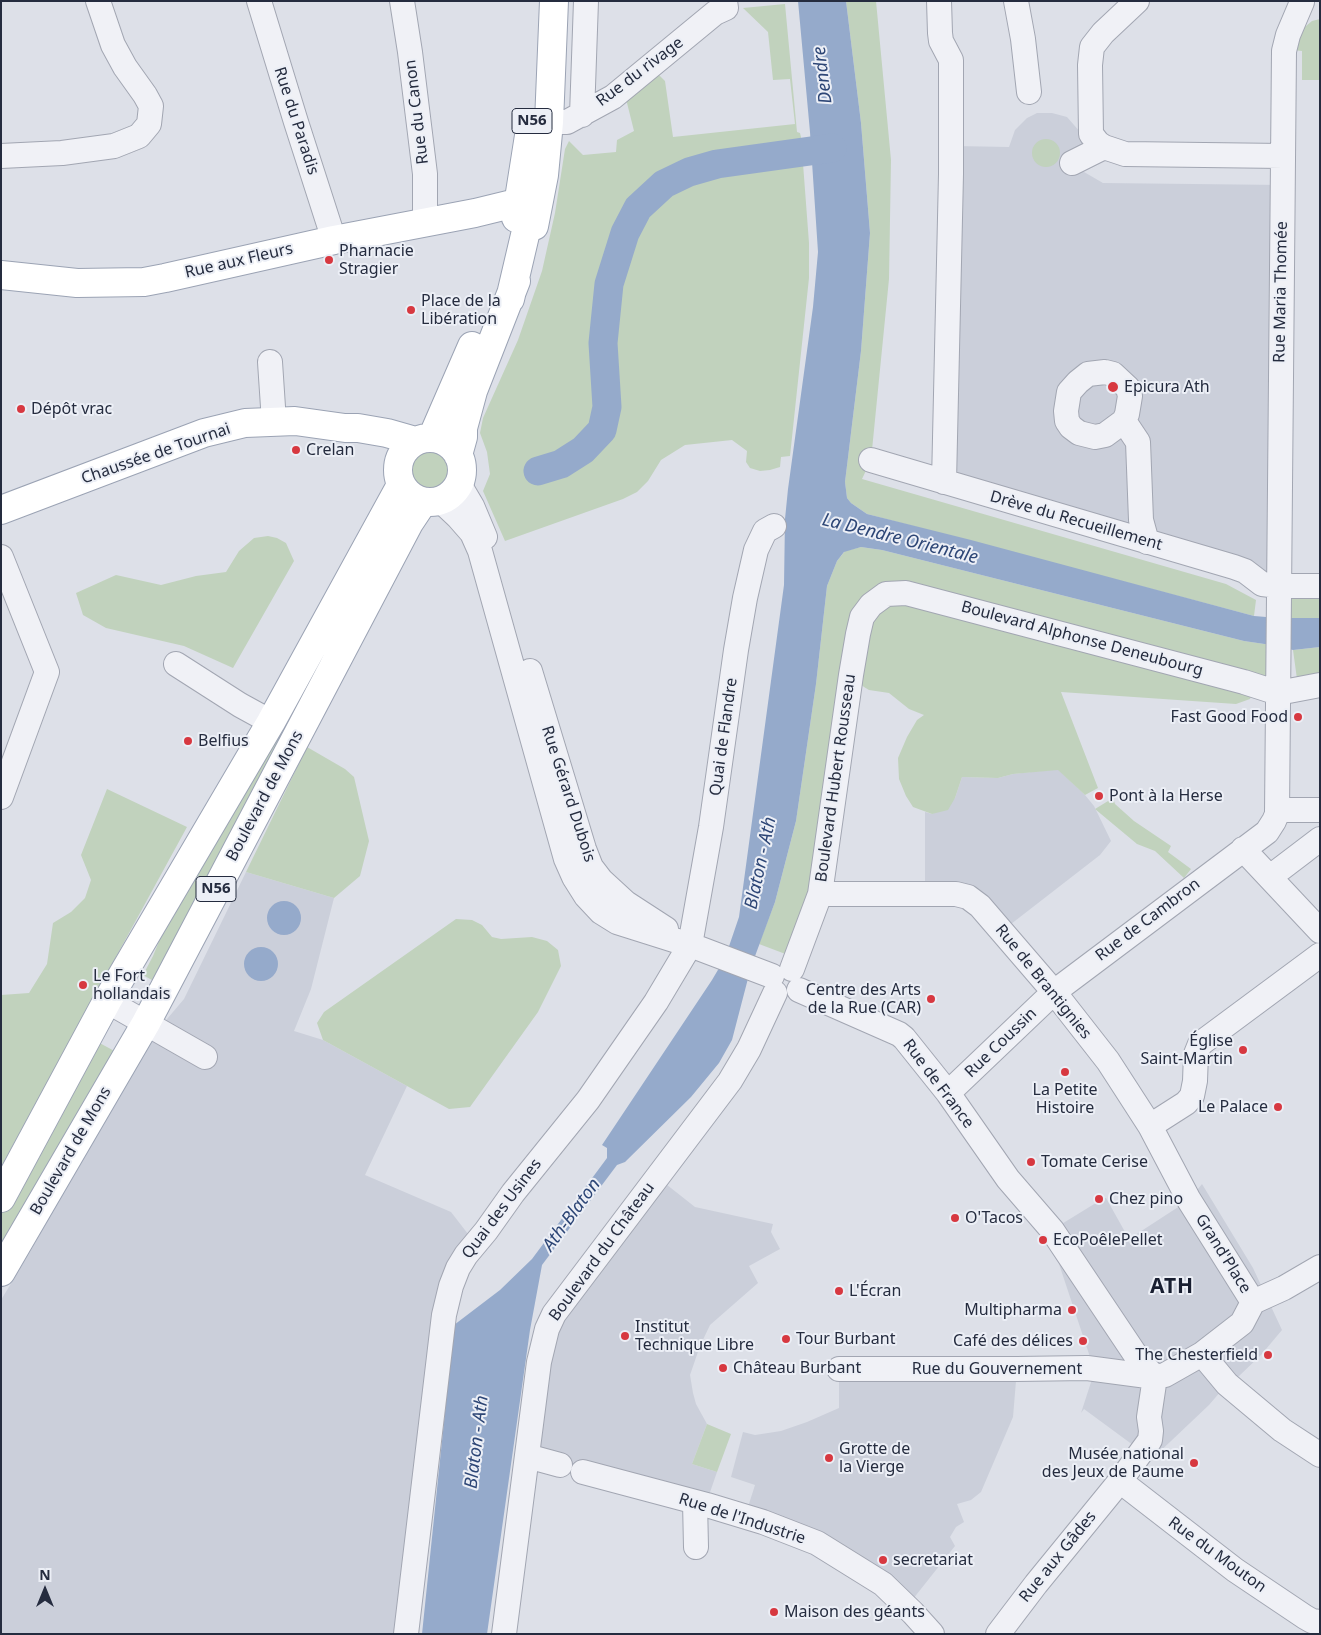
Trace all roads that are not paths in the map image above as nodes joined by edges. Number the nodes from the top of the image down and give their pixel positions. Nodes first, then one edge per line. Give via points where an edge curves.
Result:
1 (98, 1) edge
2 (259, 1) edge
3 (402, 1) edge
4 (537, 1) edge
5 (554, 1) edge
6 (586, 1) edge
7 (939, 1) edge
8 (1016, 1) edge
9 (1137, 1) edge
10 (1308, 3) edge
11 (725, 4) edge
12 (1029, 92) dead end
13 (582, 114) junction
14 (549, 122) junction
15 (1104, 147) junction
16 (1, 156) edge
17 (1283, 156) junction
18 (1072, 163) dead end
19 (520, 202) junction
20 (475, 213) junction
21 (425, 223) junction
22 (511, 239) junction
23 (334, 240) junction
24 (1, 275) edge
25 (510, 299) junction
26 (270, 362) dead end
27 (1124, 421) junction
28 (274, 422) junction
29 (345, 428) junction
30 (1105, 435) junction
31 (424, 439) junction
32 (458, 455) junction
33 (871, 460) dead end
34 (400, 475) junction
35 (944, 482) junction
36 (441, 495) junction
37 (1, 510) edge
38 (769, 529) dead end
39 (1111, 531) junction
40 (1148, 542) junction
41 (1, 557) edge
42 (1320, 586) edge
43 (1278, 592) junction
44 (886, 594) joint
45 (176, 664) dead end
46 (1278, 685) junction
47 (1320, 686) edge
48 (271, 722) junction
49 (1, 797) edge
50 (1277, 810) junction
51 (1320, 810) edge
52 (1320, 838) edge
53 (1243, 849) junction
54 (1270, 876) junction
55 (820, 894) junction
56 (1320, 931) edge
57 (700, 948) junction
58 (1320, 955) edge
59 (779, 979) junction
60 (1054, 992) junction
61 (107, 1001) junction
62 (146, 1023) junction
63 (205, 1057) dead end
64 (948, 1093) junction
65 (1150, 1126) junction
66 (1, 1198) edge
67 (1189, 1200) joint
68 (1320, 1267) edge
69 (1, 1272) edge
70 (1252, 1302) junction
71 (1202, 1354) junction
72 (839, 1369) dead end
73 (1155, 1377) junction
74 (526, 1456) junction
75 (1320, 1456) edge
76 (560, 1466) dead end
77 (583, 1472) dead end
78 (1120, 1481) junction
79 (695, 1502) junction
80 (696, 1547) dead end
81 (1319, 1624) edge
82 (406, 1634) edge
83 (504, 1634) edge
84 (932, 1634) edge
85 (998, 1634) edge

1 - 16 street via 112,45 151,106 149,124 139,136 114,146
2 - 23 street, Rue du Paradis
3 - 21 street, Rue du Canon via 425,174
4 - 19 main road, N56 via 534,99
5 - 14 main road, N56
6 - 13 street
7 - 35 street via 941,42 951,60
8 - 12 street
9 - 15 street via 1103,32 1092,47 1090,134
10 - 17 street, Rue Maria Thomée via 1291,26 1284,51
11 - 13 street, Rue du rivage via 613,97
13 - 14 street, Rue du rivage via 568,122
14 - 25 main road, N56 via 537,214
15 - 17 street via 1125,154
15 - 18 street
17 - 43 street, Rue Maria Thomée
19 - 20 main road, Rue aux Fleurs
19 - 22 main road, N56
19 - 25 main road via 526,203 530,209
20 - 21 main road, Rue aux Fleurs
20 - 22 main road via 503,224
21 - 23 main road, Rue aux Fleurs
22 - 31 main road, N56 via 482,323
23 - 24 main road, Rue aux Fleurs via 144,282 77,283
25 - 32 main road, N56 via 473,391
26 - 28 street
27 - 30 street
27 - 30 street via 1129,406 1128,388 1113,374 1088,374 1069,392 1067,421 1079,433 1095,437
27 - 40 street via 1138,442 1141,520
28 - 29 main road, Chaussée de Tournai via 295,421
28 - 37 main road, Chaussée de Tournai via 245,423 204,433
29 - 31 main road, Chaussée de Tournai
29 - 34 main road, Chaussée de Tournai via 377,450
30 - 39 street via 1128,452 1129,508
31 - 32 main road via 442,440
31 - 34 main road via 404,451
32 - 36 main road via 462,474
33 - 35 street, Drève du Recueillement
34 - 36 main road via 410,496
34 - 48 main road, Boulevard de Mons / N56
35 - 39 street, Drève du Recueillement
36 - 57 street, Rue Gérard Dubois via 468,499 483,530 508,599 591,867 626,903
36 - 62 main road, Boulevard de Mons / N56 via 410,523
38 - 57 street, Quai de Flandre via 756,550 736,650 711,827
39 - 40 street, Drève du Recueillement
40 - 43 street, Drève du Recueillement via 1245,571
41 - 49 street via 47,672
42 - 43 street, Drève du Recueillement
43 - 46 street, Rue Maria Thomée
44 - 46 street, Boulevard Alphonse Deneubourg via 906,593 1244,682
44 - 55 street, Boulevard Hubert Rousseau via 871,604 862,618 858,634
45 - 48 street
46 - 47 street
46 - 50 street, Rue Maria Thomée
48 - 61 main road, Boulevard de Mons / N56
50 - 51 street
50 - 53 street, Rue de Cambron via 1267,832
52 - 54 street
53 - 54 street
53 - 60 street, Rue de Cambron
54 - 56 street
55 - 59 street, Boulevard Hubert Rousseau
55 - 60 street, Rue de Brantignies via 956,894 968,897 980,906
57 - 59 street, Rue Gérard Dubois
57 - 82 street, Quai des Usines via 656,1002 588,1100 458,1268 444,1314
58 - 65 street via 1200,1044 1192,1096
59 - 64 street, Rue de France via 899,1034
59 - 74 street, Boulevard du Château via 749,1049 730,1081 554,1314 542,1342 538,1362
60 - 64 street, Rue Coussin
60 - 65 street, Rue de Brantignies via 1108,1061
61 - 62 street
61 - 66 main road, Boulevard de Mons / N56
62 - 63 street
62 - 69 main road, Boulevard de Mons / N56
64 - 73 street, Rue de France via 1008,1179 1052,1230 1142,1363
65 - 67 street, Rue de Brantignies
67 - 70 street, Grand'Place
68 - 70 street
70 - 71 street, Grand'Place via 1242,1323
71 - 73 street, Grand'Place via 1165,1375
71 - 75 street via 1227,1384 1282,1430
72 - 73 street, Rue du Gouvernement via 1087,1368
73 - 78 street via 1149,1418 1150,1440
74 - 76 street
74 - 83 street, Boulevard du Château
77 - 79 street, Rue de l'Industrie
78 - 81 street, Rue du Mouton via 1235,1570
78 - 85 street, Rue aux Gâdes
79 - 80 street
79 - 84 street, Rue de l'Industrie via 763,1522 817,1543 883,1584

